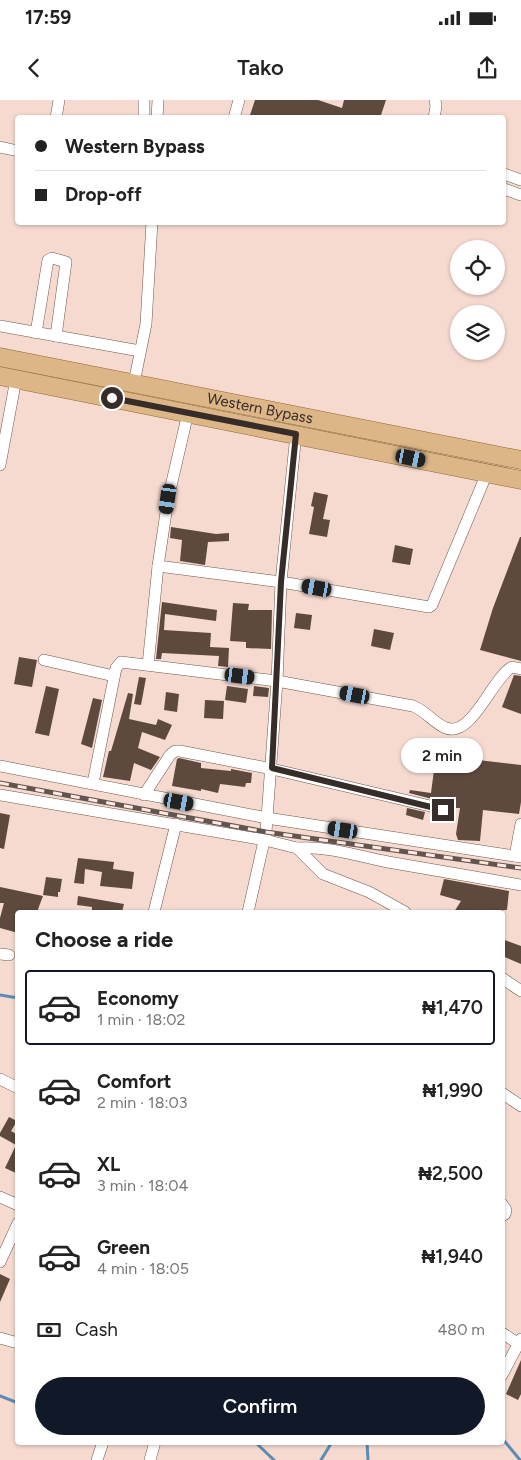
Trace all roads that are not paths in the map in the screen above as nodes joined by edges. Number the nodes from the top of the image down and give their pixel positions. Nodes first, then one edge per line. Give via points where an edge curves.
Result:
1 (59, 100) edge
2 (144, 100) edge
3 (158, 100) edge
4 (240, 100) edge
5 (435, 100) edge
6 (56, 115) edge
7 (144, 115) edge
8 (157, 115) edge
9 (235, 115) edge
10 (434, 115) edge
11 (0, 147) edge
12 (15, 150) edge
13 (506, 175) edge
14 (521, 180) edge
15 (506, 191) edge
16 (521, 195) edge
17 (152, 225) edge
18 (0, 326) edge
19 (36, 333) junction
20 (56, 336) junction
21 (140, 351) junction
22 (0, 357) edge
23 (8, 377) edge
24 (134, 383) junction
25 (188, 413) junction
26 (296, 434) junction
27 (521, 460) edge
28 (0, 465) edge
29 (487, 473) junction
30 (521, 480) edge
31 (158, 566) junction
32 (281, 582) junction
33 (44, 660) dead end
34 (148, 665) junction
35 (521, 669) edge
36 (114, 676) junction
37 (277, 681) junction
38 (0, 766) edge
39 (272, 768) junction
40 (92, 783) junction
41 (0, 795) edge
42 (144, 795) junction
43 (443, 810) dead end
44 (267, 818) junction
45 (176, 824) junction
46 (521, 824) edge
47 (265, 840) junction
48 (297, 848) junction
49 (518, 857) edge
50 (521, 885) edge
51 (154, 910) edge
52 (248, 910) edge
53 (401, 910) edge
54 (505, 980) edge
55 (521, 991) edge
56 (0, 1079) edge
57 (15, 1086) edge
58 (505, 1095) edge
59 (521, 1106) edge
60 (0, 1197) edge
61 (15, 1203) edge
62 (15, 1230) edge
63 (0, 1262) edge
64 (505, 1334) edge
65 (0, 1338) edge
66 (15, 1342) edge
67 (520, 1342) edge
68 (505, 1369) edge
69 (102, 1445) edge
70 (154, 1445) edge
71 (97, 1460) edge
72 (150, 1460) edge

1 - 6 street
2 - 7 street
3 - 8 street
4 - 9 street
5 - 10 street
11 - 12 street
13 - 14 street
15 - 16 street
17 - 21 street via 148,299
18 - 19 street
19 - 20 street
19 - 20 street via 48,260 52,258 66,262
20 - 21 street
21 - 24 street
22 - 24 main road, Western Bypass
23 - 25 main road, Western Bypass
23 - 28 street
24 - 27 main road, Western Bypass
25 - 26 main road, Western Bypass
25 - 31 street via 168,499
26 - 29 main road, Western Bypass
26 - 32 street
29 - 30 main road, Western Bypass
29 - 32 street via 432,605
31 - 32 street
31 - 34 street
32 - 37 street
33 - 36 street
34 - 36 street via 121,662
34 - 37 street
35 - 37 street via 512,667 503,674 469,722 457,729 446,728 413,706
36 - 40 street
37 - 39 street
38 - 40 street
39 - 42 street via 174,751
39 - 43 street
39 - 44 street
40 - 42 street
41 - 45 street
42 - 44 street
44 - 47 street
44 - 49 street
45 - 47 street
45 - 51 street
46 - 49 street
47 - 48 street
47 - 52 street
48 - 50 street via 345,852
48 - 53 street via 323,874 369,892
54 - 55 street
56 - 57 street
58 - 59 street
60 - 61 street
62 - 63 street
64 - 67 street
65 - 66 street
67 - 68 street
69 - 71 street
70 - 72 street

